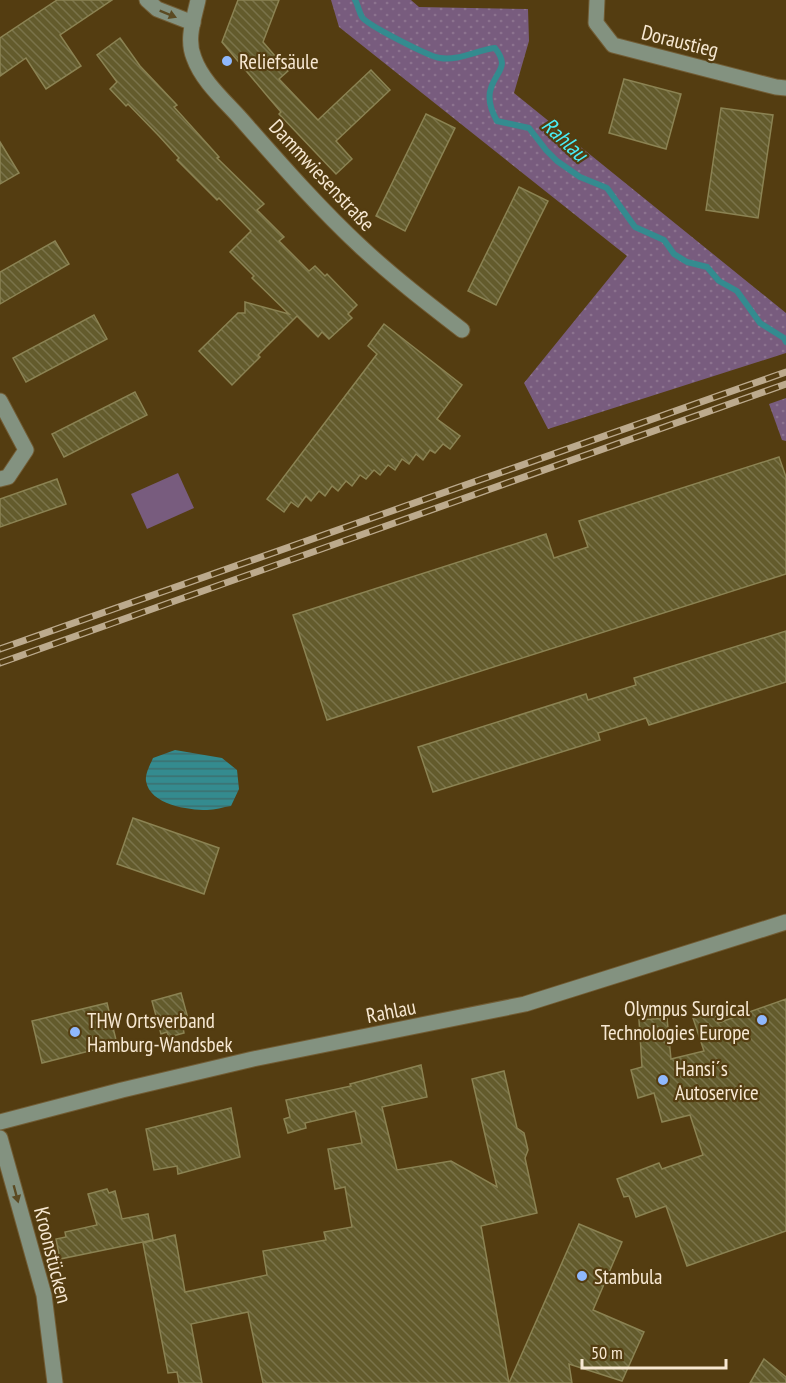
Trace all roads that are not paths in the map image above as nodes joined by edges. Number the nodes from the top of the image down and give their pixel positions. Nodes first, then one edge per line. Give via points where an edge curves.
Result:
1 (147, 0) edge
2 (198, 0) edge
3 (597, 0) edge
4 (193, 23) junction
5 (786, 88) edge
6 (462, 330) dead end
7 (0, 400) edge
8 (0, 479) edge
9 (786, 922) edge
10 (0, 1122) edge
11 (0, 1138) edge
12 (56, 1383) edge

1 -> 4 street via 157,9
2 - 4 street, Dammwiesenstraße
3 - 5 street, Doraustieg via 596,22 613,45
4 - 6 street, Dammwiesenstraße via 190,46 202,75 358,244
7 - 8 street via 26,450 8,477
9 - 10 street, Rahlau via 525,1004 242,1062
11 -> 12 street, Kroonstücken via 44,1295

